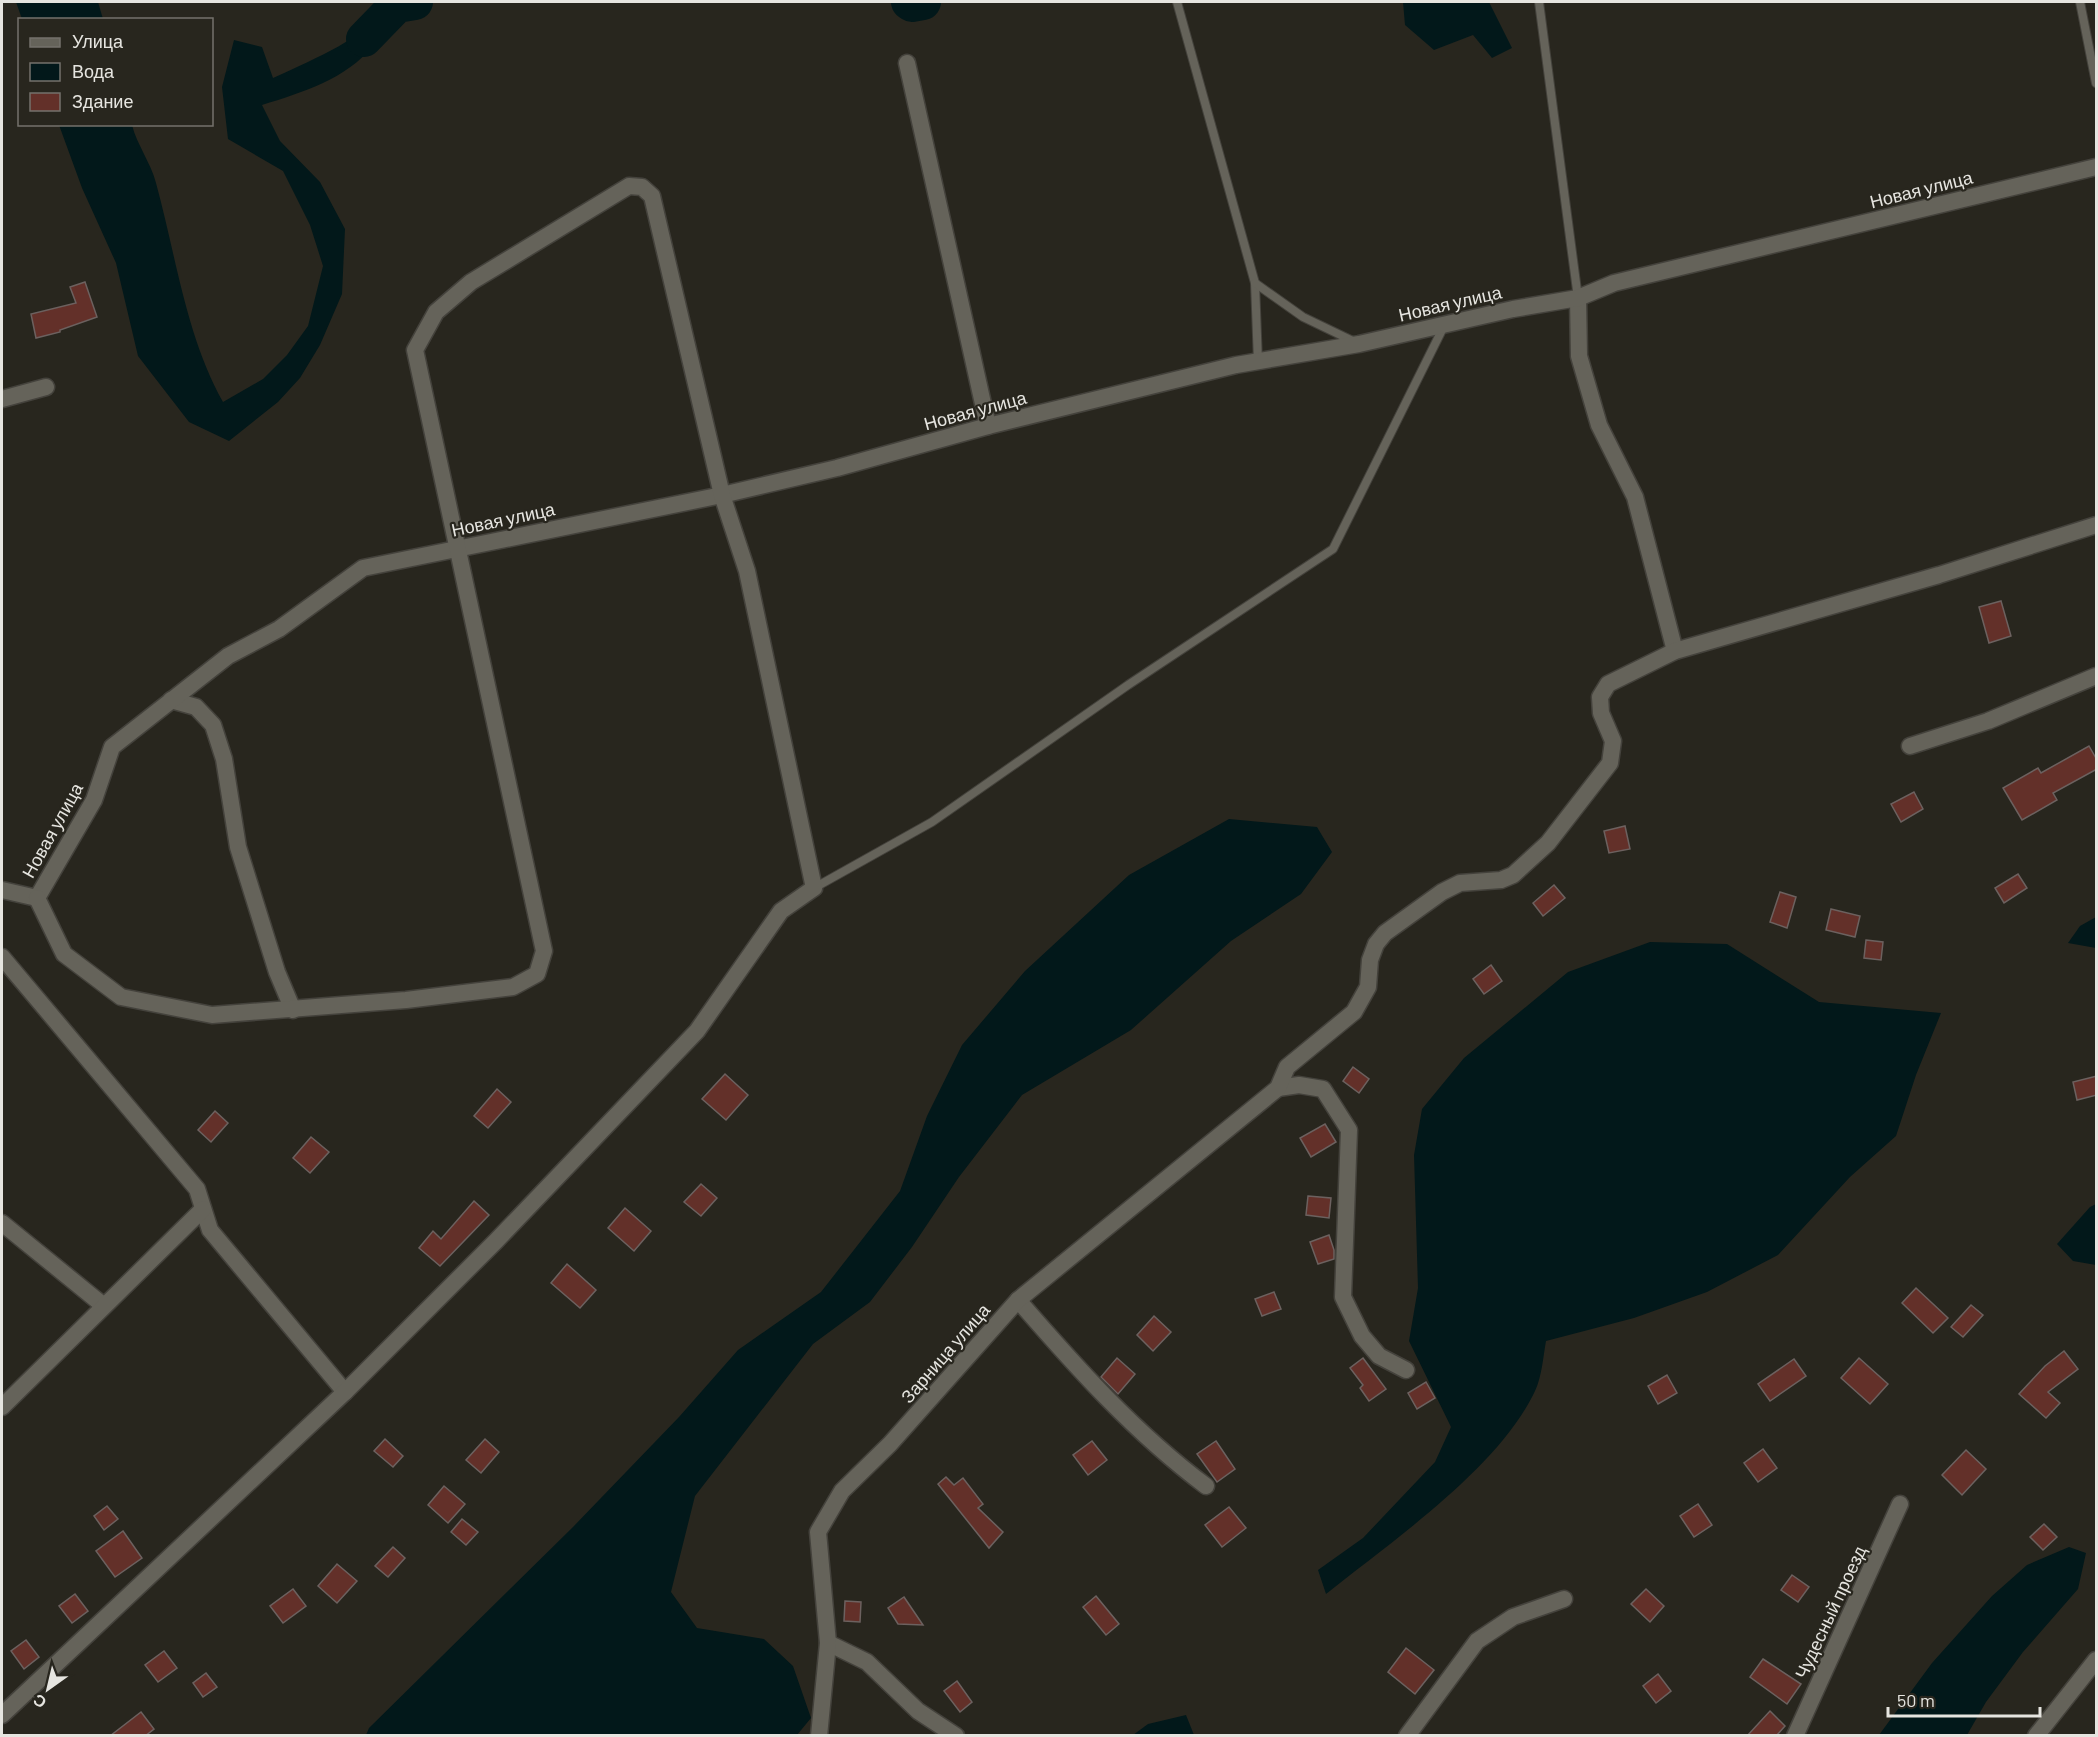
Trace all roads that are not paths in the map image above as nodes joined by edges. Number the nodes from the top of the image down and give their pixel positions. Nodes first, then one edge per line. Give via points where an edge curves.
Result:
1 (1177, 2) edge
2 (1539, 2) edge
3 (2080, 2) edge
4 (907, 63) dead end
5 (2097, 83) edge
6 (2097, 166) edge
7 (1255, 283) junction
8 (1578, 298) junction
9 (1445, 326) junction
10 (1359, 344) junction
11 (1258, 362) junction
12 (46, 387) dead end
13 (2, 399) edge
14 (988, 426) junction
15 (722, 495) junction
16 (2097, 525) edge
17 (459, 548) junction
18 (1675, 651) junction
19 (2097, 676) edge
20 (171, 700) junction
21 (1910, 746) dead end
22 (814, 888) junction
23 (2, 890) edge
24 (37, 898) junction
25 (2, 957) edge
26 (293, 1010) junction
27 (1278, 1088) junction
28 (203, 1209) junction
29 (2, 1223) edge
30 (1017, 1300) junction
31 (104, 1306) junction
32 (1406, 1370) dead end
33 (345, 1392) junction
34 (2, 1407) edge
35 (1206, 1486) dead end
36 (1900, 1504) dead end
37 (1563, 1599) dead end
38 (828, 1643) junction
39 (2097, 1660) edge
40 (2, 1715) edge
41 (819, 1736) edge
42 (956, 1736) edge
43 (1407, 1736) edge
44 (1795, 1736) edge
45 (2036, 1736) edge

1 - 7 lane
2 - 8 lane
3 - 5 lane
4 - 14 street
6 - 8 street, Новая улица via 1626,280
7 - 10 lane via 1304,317
7 - 11 lane
8 - 9 street, Новая улица
8 - 18 street via 1579,356 1599,425 1635,497
9 - 10 street, Новая улица
9 - 22 lane via 1333,549 932,822
10 - 11 street, Новая улица
11 - 14 street, Новая улица
12 - 13 street
14 - 15 street, Новая улица
15 - 17 street, Новая улица
15 - 17 street via 652,195 629,186 471,282 436,312 415,350
15 - 22 street via 747,571
16 - 18 street
17 - 20 street, Новая улица via 363,568 279,629 228,656
17 - 26 street via 544,951 537,974 513,987
18 - 27 street via 1608,684 1600,697 1601,713 1614,741 1610,763 1548,843 1514,875 1501,880 1460,883 1385,933 1376,944 1368,987 1354,1012 1287,1067
19 - 21 street via 1988,721
20 - 24 street, Новая улица via 112,747 94,800
20 - 26 street via 196,707 213,725 224,759 238,847 277,972
22 - 33 street via 782,911 697,1031
23 - 24 street, Новая улица
24 - 26 street via 64,954 121,997 212,1015
25 - 28 street via 197,1189
27 - 30 street, Зарница улица
27 - 32 street via 1299,1085 1323,1089 1349,1130 1343,1297 1362,1336 1379,1356
28 - 31 street
28 - 33 street via 210,1230
29 - 31 street
30 - 35 street via 1076,1367 1170,1458
30 - 38 street, Зарница улица via 890,1444 842,1491 818,1532
31 - 34 street
33 - 40 street
36 - 44 street, Чудесный проезд
37 - 43 street via 1513,1617 1477,1641
38 - 41 street, Зарница улица
38 - 42 street via 867,1662 918,1711
39 - 45 street

